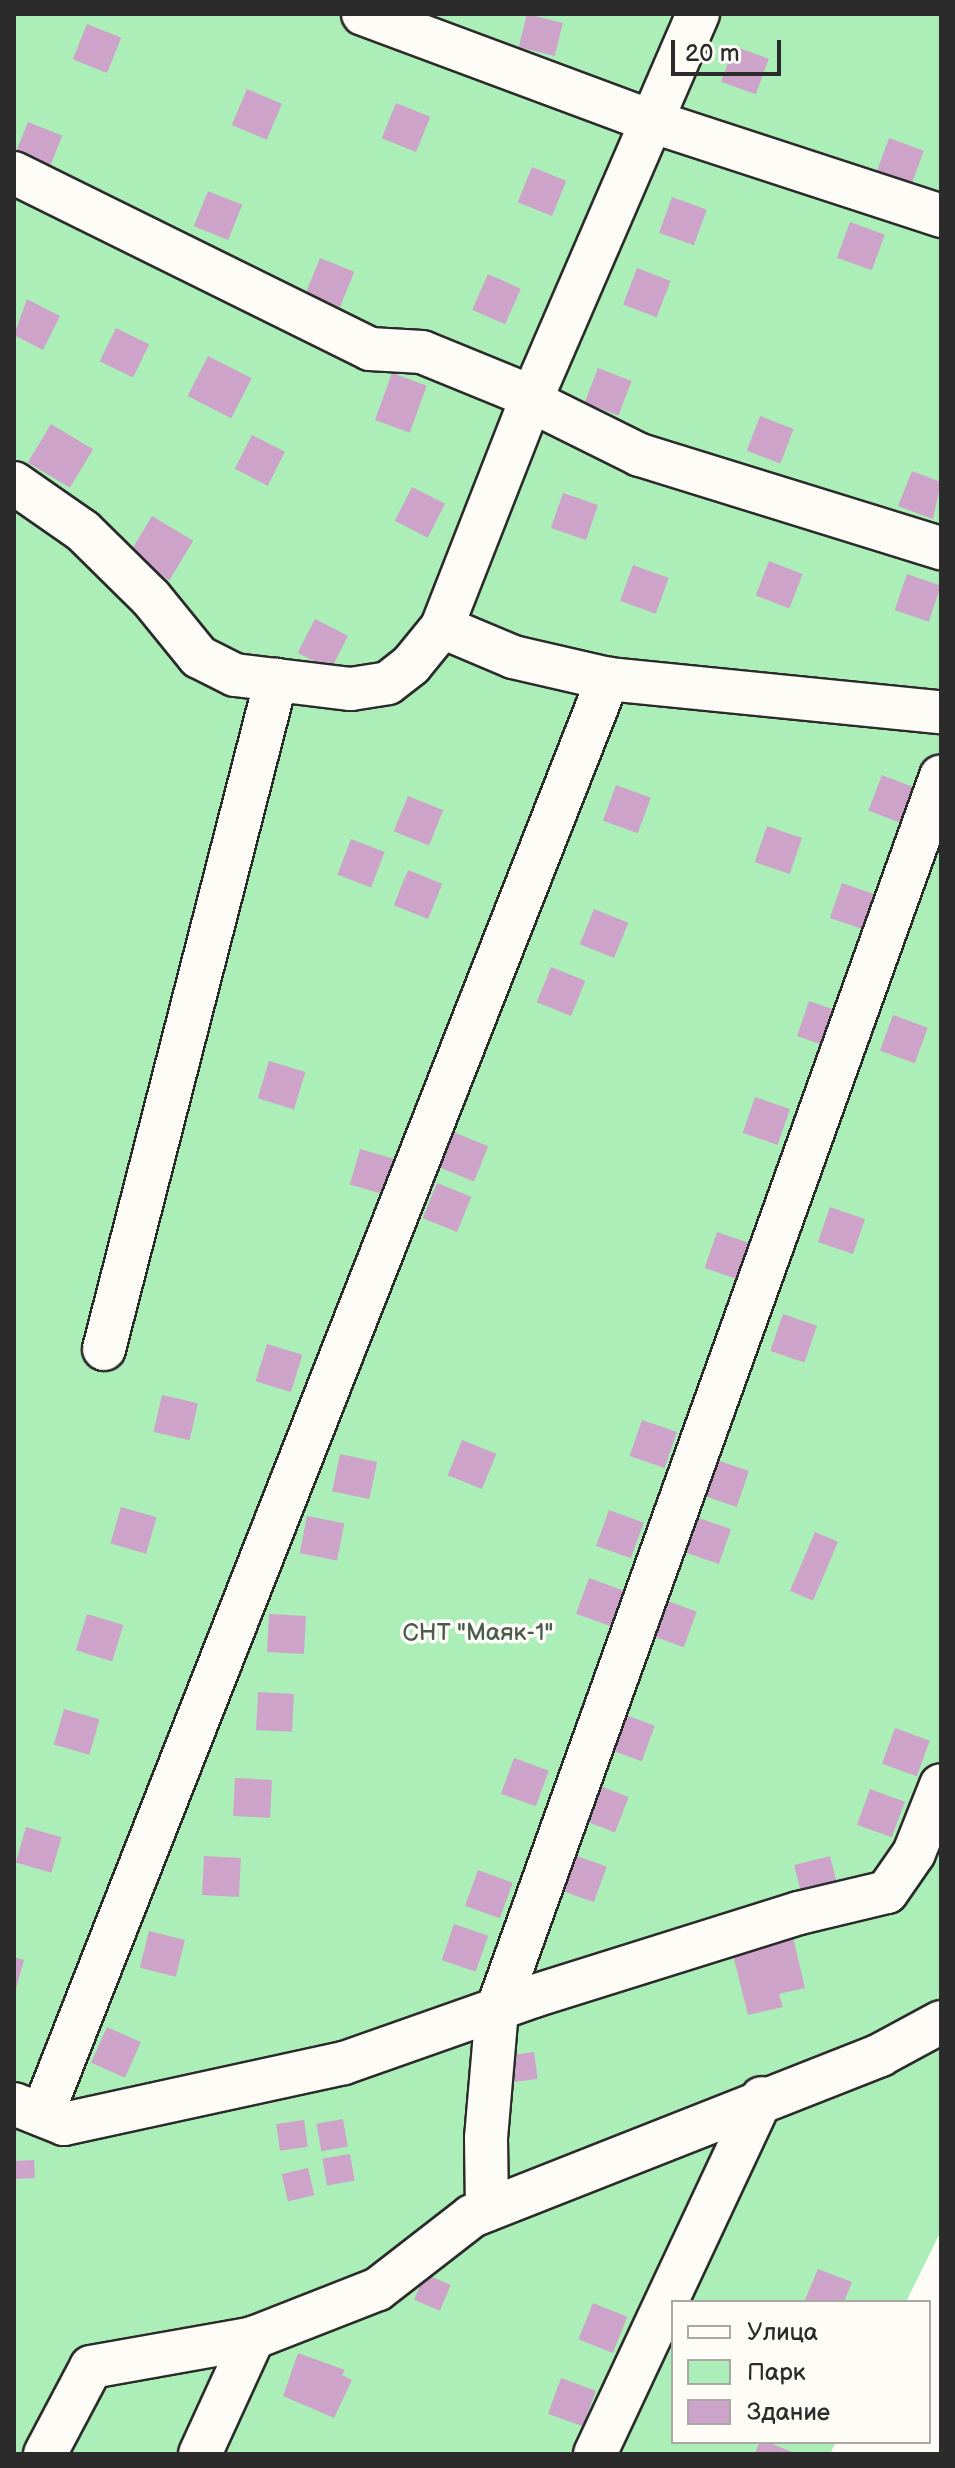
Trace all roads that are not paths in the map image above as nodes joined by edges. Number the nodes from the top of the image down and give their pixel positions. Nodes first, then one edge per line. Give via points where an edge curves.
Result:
1 (363, 14) edge
2 (698, 14) edge
3 (651, 121) junction
4 (14, 173) edge
5 (941, 216) edge
6 (531, 399) junction
7 (14, 483) edge
8 (941, 548) edge
9 (442, 627) junction
10 (608, 679) junction
11 (276, 680) junction
12 (941, 712) edge
13 (941, 776) edge
14 (104, 1349) dead end
15 (941, 1785) edge
16 (497, 2010) junction
17 (941, 2022) edge
18 (762, 2098) junction
19 (28, 2109) edge
20 (487, 2210) junction
21 (253, 2338) junction
22 (45, 2454) edge
23 (200, 2454) edge
24 (595, 2454) edge

1 - 3 lane
2 - 3 lane
3 - 5 lane
3 - 6 lane
4 - 6 lane via 370,349 422,352
6 - 8 lane via 640,455
6 - 9 lane
7 - 11 lane via 83,531 151,598 199,657 235,675
9 - 10 lane via 513,657
9 - 11 lane via 411,665 388,683 351,689
10 - 12 lane
10 - 19 lane
11 - 14 lane
13 - 16 lane
15 - 16 lane via 914,1853 887,1892 799,1913
16 - 19 lane via 344,2063 182,2102 64,2124
16 - 20 lane via 486,2138
17 - 18 lane via 880,2055
18 - 20 lane
18 - 24 lane
20 - 21 lane via 378,2289
21 - 22 lane via 91,2367
21 - 23 lane

